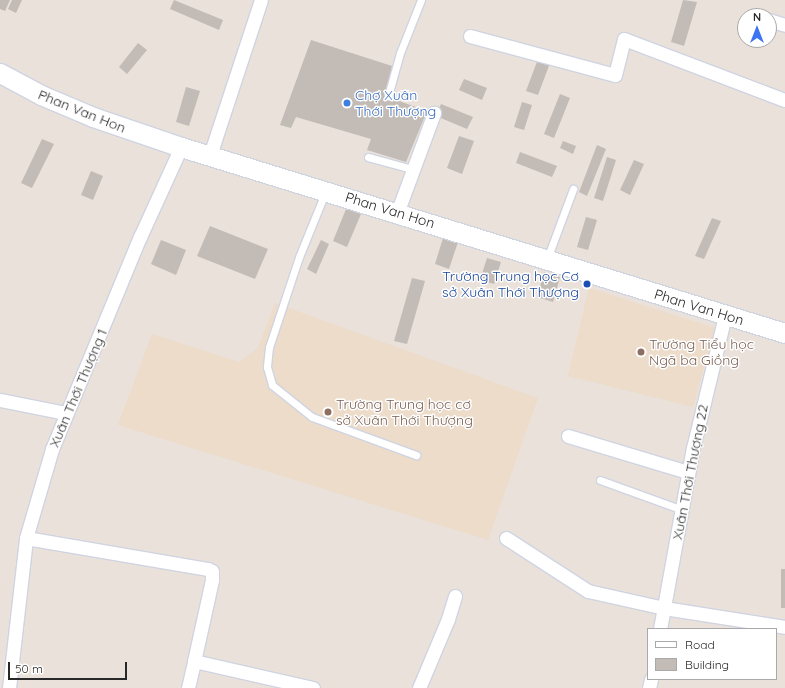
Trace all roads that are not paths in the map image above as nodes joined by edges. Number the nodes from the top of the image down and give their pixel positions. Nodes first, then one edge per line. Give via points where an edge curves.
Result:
1 (261, 0) edge
2 (421, 0) edge
3 (470, 36) dead end
4 (0, 73) edge
5 (388, 96) dead end
6 (785, 100) edge
7 (434, 113) dead end
8 (181, 148) junction
9 (210, 155) junction
10 (368, 157) dead end
11 (412, 169) junction
12 (573, 189) dead end
13 (326, 191) junction
14 (397, 213) junction
15 (547, 260) junction
16 (724, 316) junction
17 (784, 332) edge
18 (0, 400) edge
19 (65, 413) junction
20 (568, 436) dead end
21 (416, 455) dead end
22 (688, 472) junction
23 (600, 480) dead end
24 (683, 510) junction
25 (26, 538) junction
26 (506, 538) dead end
27 (455, 596) dead end
28 (664, 608) junction
29 (785, 627) edge
30 (660, 628) edge
31 (194, 661) junction
32 (9, 688) edge
33 (188, 688) edge
34 (312, 688) edge
35 (419, 688) edge

1 - 9 street
2 - 5 lane via 400,53
3 - 6 street via 615,75 624,39
4 - 8 main road, Phan Van Hon via 41,95 94,117
7 - 11 street
8 - 9 main road, Phan Van Hon
8 - 19 street, Xuân Thới Thượng 1
9 - 13 main road, Phan Van Hon
10 - 11 lane
11 - 14 street
12 - 15 lane
13 - 14 main road, Phan Van Hon
13 - 21 lane via 299,258 270,347 267,367 272,385 312,417
14 - 15 main road, Phan Van Hon
15 - 16 main road, Phan Van Hon
16 - 17 main road, Phan Van Hon
16 - 22 street, Xuân Thới Thượng 22
18 - 19 street
19 - 25 street, Xuân Thới Thượng 1
20 - 22 street
22 - 24 street, Xuân Thới Thượng 22
23 - 24 lane
24 - 28 street, Xuân Thới Thượng 22
25 - 31 street via 212,571
25 - 32 street, Xuân Thới Thượng 1
26 - 28 street via 588,591
27 - 35 street
28 - 29 street
28 - 30 street, Xuân Thới Thượng 22
31 - 33 street
31 - 34 street

